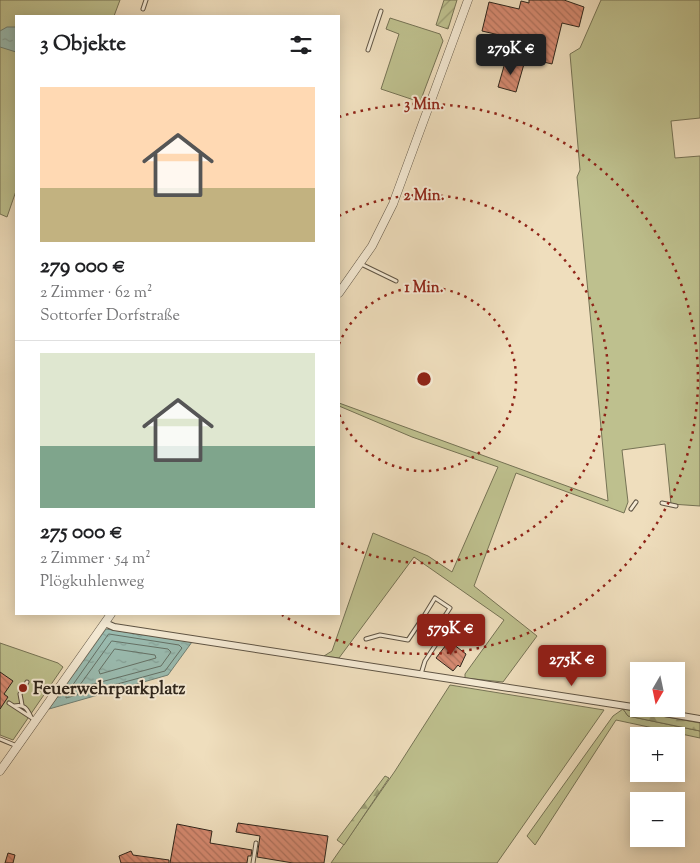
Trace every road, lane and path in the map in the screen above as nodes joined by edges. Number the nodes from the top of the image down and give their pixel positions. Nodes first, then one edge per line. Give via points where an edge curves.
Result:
1 (146, 0) edge
2 (468, 0) edge
3 (142, 9) dead end
4 (382, 11) dead end
5 (368, 50) dead end
6 (360, 263) junction
7 (396, 281) dead end
8 (340, 292) edge
9 (636, 502) dead end
10 (662, 503) dead end
11 (676, 506) dead end
12 (631, 509) dead end
13 (110, 615) edge
14 (424, 616) junction
15 (105, 623) junction
16 (439, 625) junction
17 (366, 639) dead end
18 (421, 675) junction
19 (27, 682) dead end
20 (9, 703) dead end
21 (22, 705) junction
22 (14, 706) junction
23 (630, 707) edge
24 (685, 716) edge
25 (34, 719) junction
26 (700, 719) edge
27 (0, 739) edge
28 (17, 746) junction
29 (0, 771) edge
30 (256, 844) dead end
31 (253, 863) edge

1 - 3 lane
2 - 6 street via 399,189 383,226
4 - 5 lane
6 - 7 lane
6 - 8 street
9 - 12 lane
10 - 11 lane
13 - 15 street
14 - 16 lane
14 - 16 lane via 436,598 450,608
14 - 17 lane via 408,640 380,635
15 - 18 street
15 - 25 street
16 - 18 lane via 446,629 425,661
18 - 23 street
19 - 21 lane via 20,694
20 - 22 lane
21 - 22 lane
21 - 25 lane via 28,708
22 - 25 lane
24 - 26 street
25 - 28 street
27 - 28 lane
28 - 29 street
30 - 31 lane

